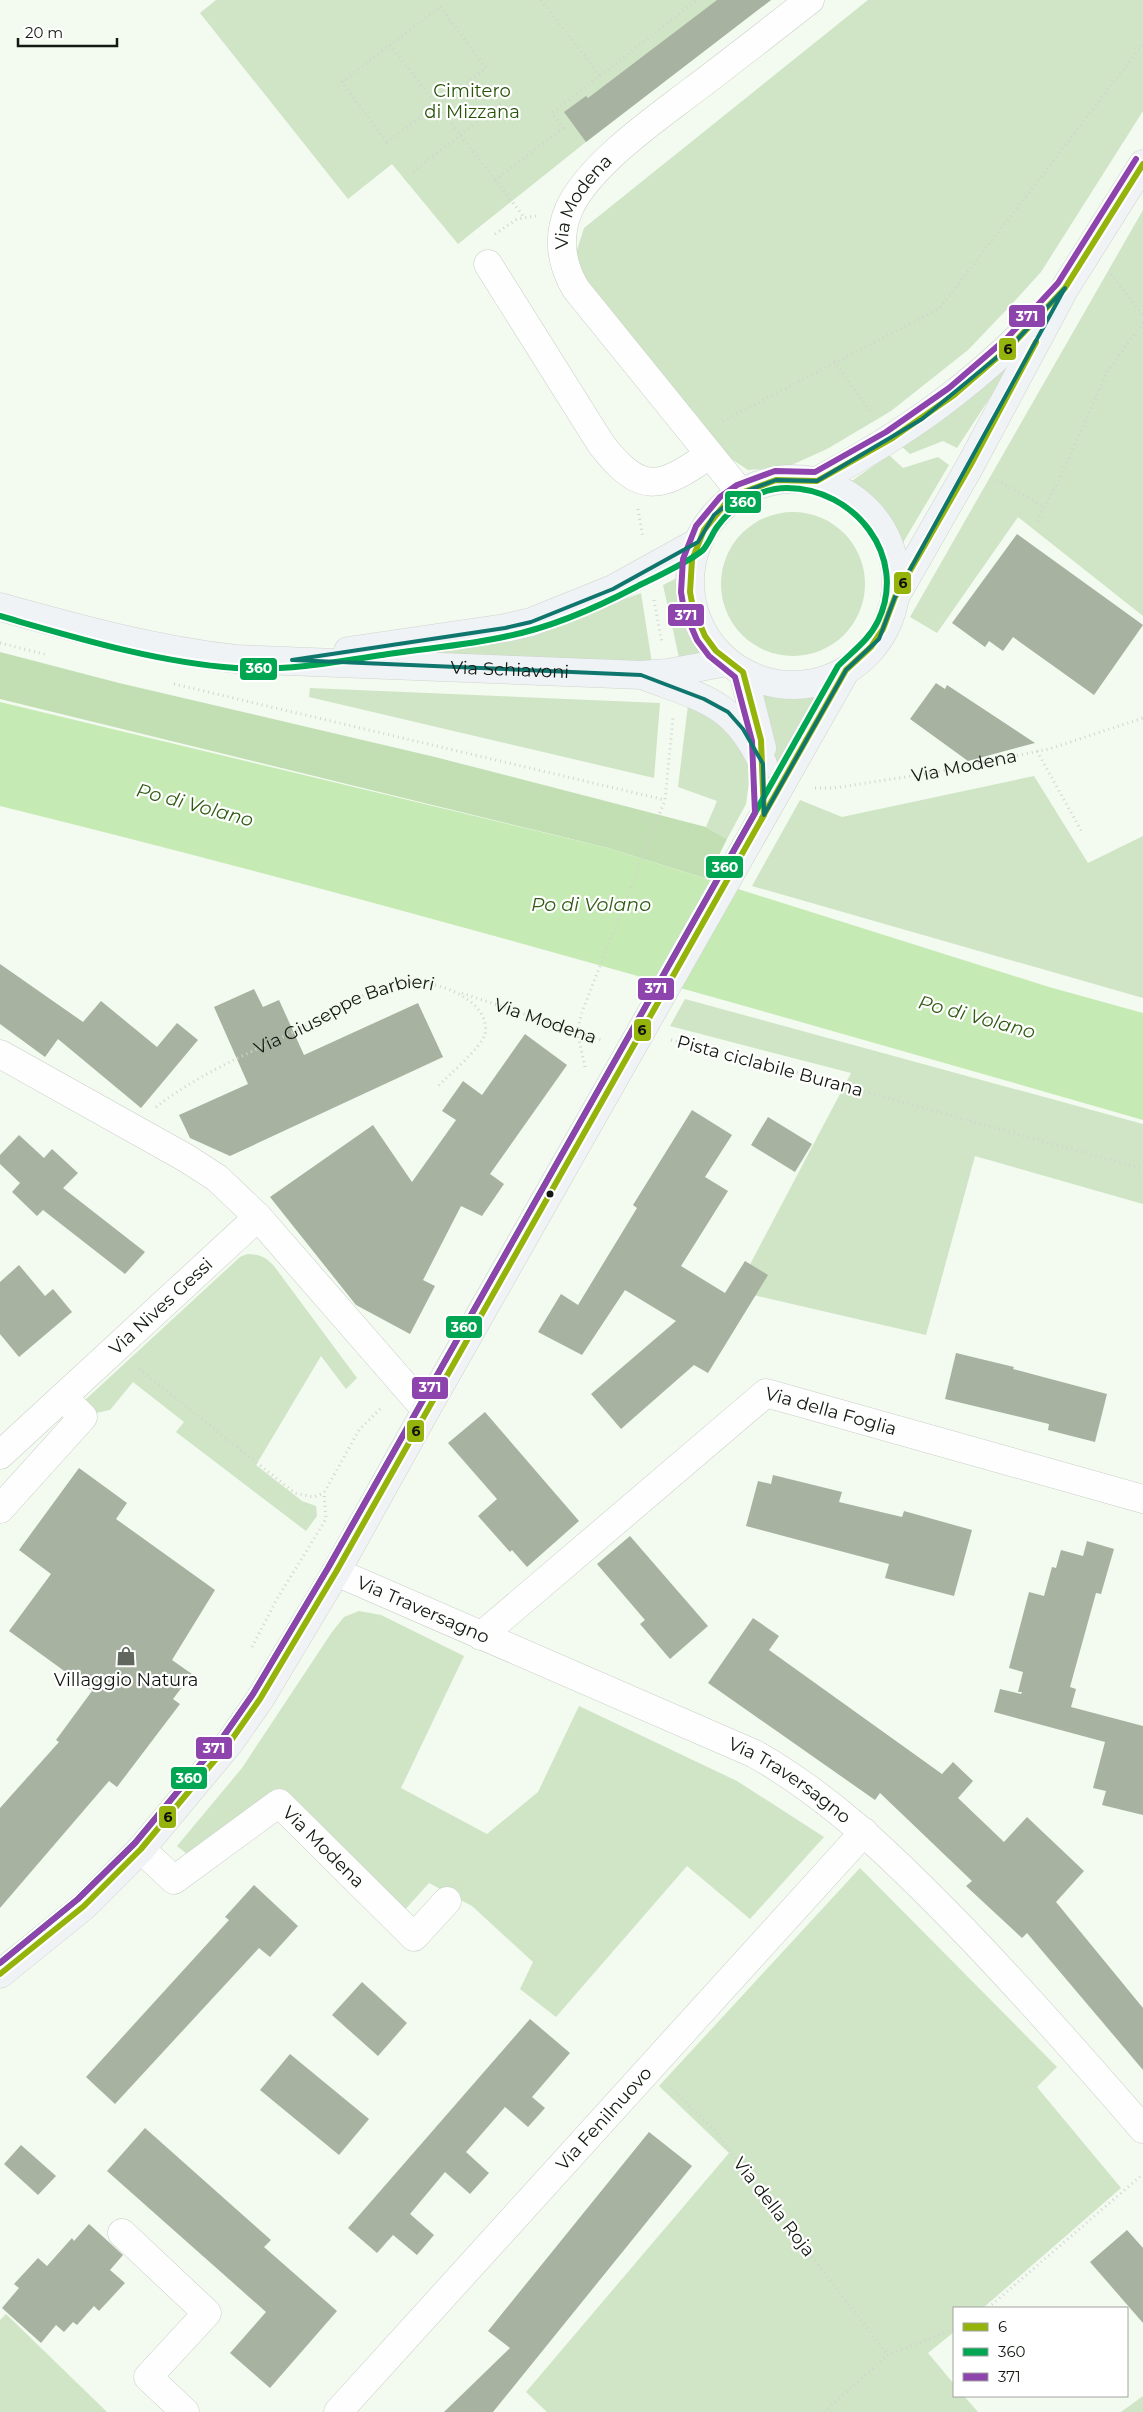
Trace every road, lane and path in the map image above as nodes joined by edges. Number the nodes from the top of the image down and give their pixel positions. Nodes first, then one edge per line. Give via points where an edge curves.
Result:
1 (542, 0) edge
2 (697, 0) edge
3 (810, 0) edge
4 (1143, 44) edge
5 (390, 45) junction
6 (600, 76) junction
7 (504, 101) dead end
8 (437, 105) junction
9 (459, 135) junction
10 (1143, 164) edge
11 (413, 172) dead end
12 (495, 180) junction
13 (524, 217) junction
14 (566, 219) junction
15 (1091, 248) junction
16 (488, 264) joint
17 (1064, 288) junction
18 (1143, 316) edge
19 (1143, 322) edge
20 (703, 448) junction
21 (817, 481) junction
22 (661, 482) junction
23 (741, 493) junction
24 (638, 510) dead end
25 (1037, 521) dead end
26 (698, 542) junction
27 (895, 597) junction
28 (0, 607) edge
29 (0, 643) edge
30 (56, 657) dead end
31 (292, 660) junction
32 (735, 667) junction
33 (846, 670) junction
34 (641, 675) junction
35 (172, 683) dead end
36 (1143, 718) edge
37 (1037, 751) junction
38 (763, 764) junction
39 (782, 783) junction
40 (764, 815) junction
41 (1083, 834) dead end
42 (459, 992) junction
43 (577, 1031) junction
44 (643, 1041) junction
45 (0, 1054) edge
46 (586, 1070) dead end
47 (437, 1087) dead end
48 (130, 1127) junction
49 (1143, 1169) edge
50 (258, 1217) junction
51 (114, 1350) junction
52 (405, 1386) junction
53 (63, 1397) junction
54 (426, 1410) junction
55 (0, 1456) edge
56 (324, 1493) junction
57 (1143, 1499) edge
58 (0, 1510) edge
59 (336, 1572) junction
60 (481, 1636) junction
61 (251, 1650) dead end
62 (864, 1832) junction
63 (141, 1849) junction
64 (447, 1901) dead end
65 (0, 1974) edge
66 (650, 2068) junction
67 (1143, 2129) edge
68 (1143, 2174) edge
69 (122, 2233) dead end
70 (989, 2307) edge
71 (953, 2329) edge
72 (888, 2355) junction
73 (344, 2410) edge
74 (185, 2412) edge
75 (824, 2412) edge

1 - 6 path
2 - 6 path
3 - 14 street, Via Modena via 612,157 585,184
4 - 20 path via 940,308 708,430
5 - 8 path
5 - 8 path via 342,82 387,142
5 - 8 path via 440,7 486,68
6 - 12 path via 552,113 563,128
7 - 9 path
8 - 9 path
9 - 11 path
9 - 12 path
10 - 15 main road
12 - 13 path
13 - 14 path
13 - 16 path via 510,223 488,241 485,248
14 - 20 street, Via Modena via 561,241 567,274
15 - 17 main road
15 - 18 path
16 - 22 street via 615,463 642,481
17 - 21 main road via 1013,344 954,395 890,440
17 - 27 main road via 970,466
19 - 25 path via 1107,372
20 - 22 street via 675,478
20 - 23 street, Via Modena
21 - 23 main road via 776,480
21 - 27 main road via 851,496 877,522 892,555
22 - 24 path
23 - 26 main road via 714,515
26 - 31 main road, Via Schiavoni via 614,589 531,622
26 - 32 main road via 690,576 693,608 705,636
27 - 33 main road via 879,639
28 - 31 main road, Via Schiavoni via 118,640 178,652 236,659
29 - 30 path
31 - 34 main road, Via Schiavoni
32 - 33 main road via 778,684 796,685 819,682
32 - 34 main road, Via Schiavoni
32 - 38 main road via 761,740
33 - 39 main road
34 - 38 main road via 704,699 728,712 743,729
35 - 43 path via 665,800
36 - 37 path, Via Modena
37 - 39 path, Via Modena via 931,773 834,788 802,789
37 - 41 path
38 - 40 main road
39 - 40 main road
40 - 44 main road
42 - 43 path, Via Modena
42 - 47 path, Via Giuseppe Barbieri via 472,1002 484,1019 485,1035 473,1052
42 - 48 path, Via Giuseppe Barbieri via 405,982 373,992 192,1081
43 - 44 path, Via Modena
43 - 46 path
44 - 49 path, Pista ciclabile Burana via 719,1051
44 - 54 main road
45 - 48 street
48 - 50 street via 217,1178
50 - 51 street, Via Nives Gessi
50 - 52 street
51 - 53 street, Via Nives Gessi
51 - 56 path via 295,1493 313,1497
52 - 54 street
52 - 56 path via 359,1430
53 - 55 street, Via Nives Gessi
53 - 58 street via 83,1418
54 - 59 main road
56 - 61 path via 326,1519 277,1599
57 - 60 street, Via della Foglia via 766,1393
59 - 60 street, Via Traversagno
59 - 63 main road via 292,1649 240,1728
60 - 62 street, Via Traversagno via 755,1754 788,1773
62 - 66 street, Via Fenilnuovo
62 - 67 street, Via Traversagno via 982,1948
63 - 64 street, Via Modena via 174,1880 279,1803 414,1937
63 - 65 main road via 84,1906
66 - 72 path, Via della Roja via 713,2128
66 - 73 street, Via Fenilnuovo
68 - 70 path
69 - 74 street via 207,2313 148,2377
71 - 72 path
72 - 75 path

